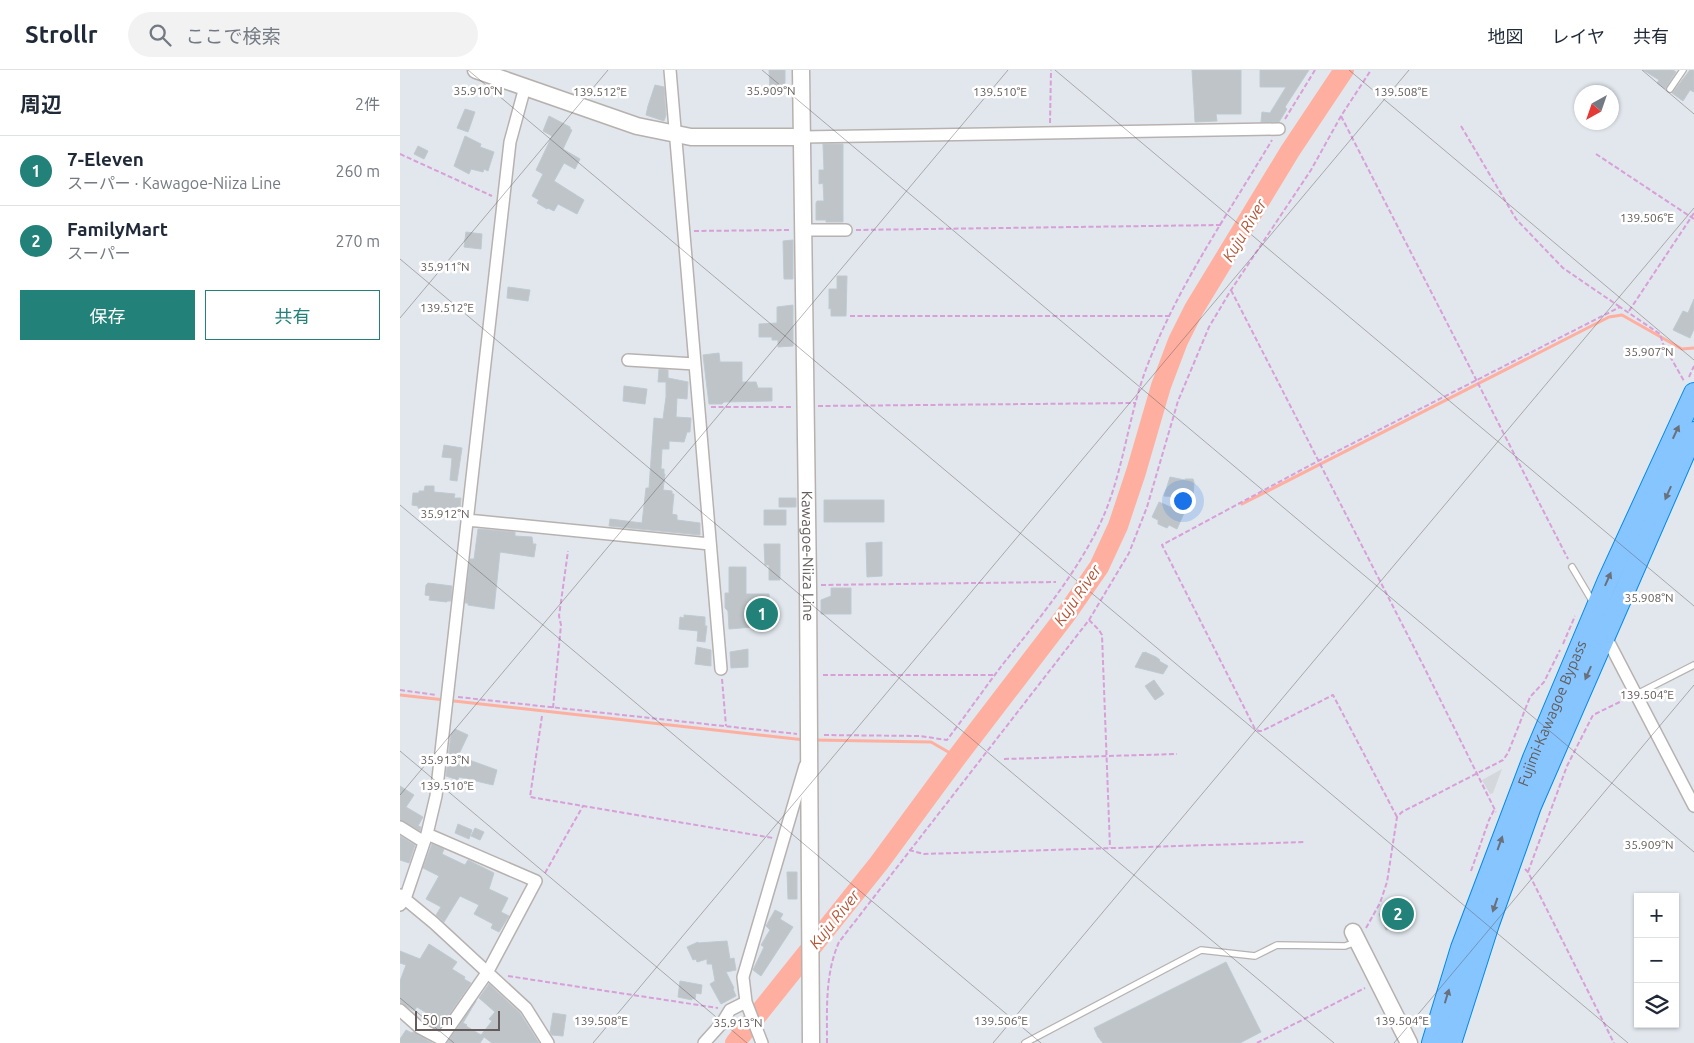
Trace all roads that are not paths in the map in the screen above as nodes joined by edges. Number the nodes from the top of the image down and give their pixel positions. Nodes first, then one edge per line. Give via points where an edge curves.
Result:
1 (476, 70) edge
2 (670, 70) edge
3 (801, 70) edge
4 (1683, 70) edge
5 (525, 87) junction
6 (1670, 89) dead end
7 (1279, 129) road end
8 (676, 134) junction
9 (802, 137) junction
10 (804, 230) junction
11 (846, 230) road end
12 (628, 360) dead end
13 (695, 364) junction
14 (1693, 396) edge
15 (1694, 432) edge
16 (468, 520) junction
17 (710, 544) junction
18 (1572, 567) road end
19 (1591, 601) junction
20 (1605, 635) junction
21 (1694, 665) edge
22 (720, 668) road end
23 (1637, 694) junction
24 (809, 753) junction
25 (1694, 806) edge
26 (400, 827) edge
27 (425, 838) junction
28 (402, 900) edge
29 (1356, 937) joint
30 (486, 972) junction
31 (746, 1002) junction
32 (400, 1010) edge
33 (760, 1039) edge
34 (446, 1041) edge
35 (548, 1043) edge
36 (704, 1043) edge
37 (812, 1043) edge
38 (1025, 1043) edge
39 (1409, 1043) edge
40 (1432, 1043) edge
41 (1451, 1043) edge

1 - 5 main road
2 - 8 street
3 - 9 main road, Kawagoe-Niiza Line
4 - 6 lane
5 - 8 main road via 637,126
5 - 16 street via 510,142
7 - 9 street
8 - 9 main road via 691,137
8 - 13 street
9 - 10 main road, Kawagoe-Niiza Line
10 - 11 street
10 - 24 main road, Kawagoe-Niiza Line
12 - 13 street
13 - 17 street
19 -> 14 highway, Fujimi-Kawagoe Bypass
15 -> 20 highway, Fujimi-Kawagoe Bypass
16 - 17 street
16 - 27 street via 436,796
17 - 22 street
18 - 19 lane
19 - 20 street
40 -> 19 highway, Fujimi-Kawagoe Bypass via 1502,815 1532,758
20 - 23 street
20 -> 41 highway, Fujimi-Kawagoe Bypass via 1550,758 1511,859
21 - 23 lane
23 - 25 street
24 - 31 street via 743,978
24 - 37 main road, Kawagoe-Niiza Line
26 - 27 street
27 - 28 street
27 - 30 street via 536,881
28 - 30 street via 434,923
29 - 38 lane via 1345,946 1277,945 1256,956 1201,950
29 - 39 main road
30 - 34 street
30 - 35 street via 526,1008
31 - 33 street
31 - 36 street via 730,1010
32 - 34 street via 420,1028

